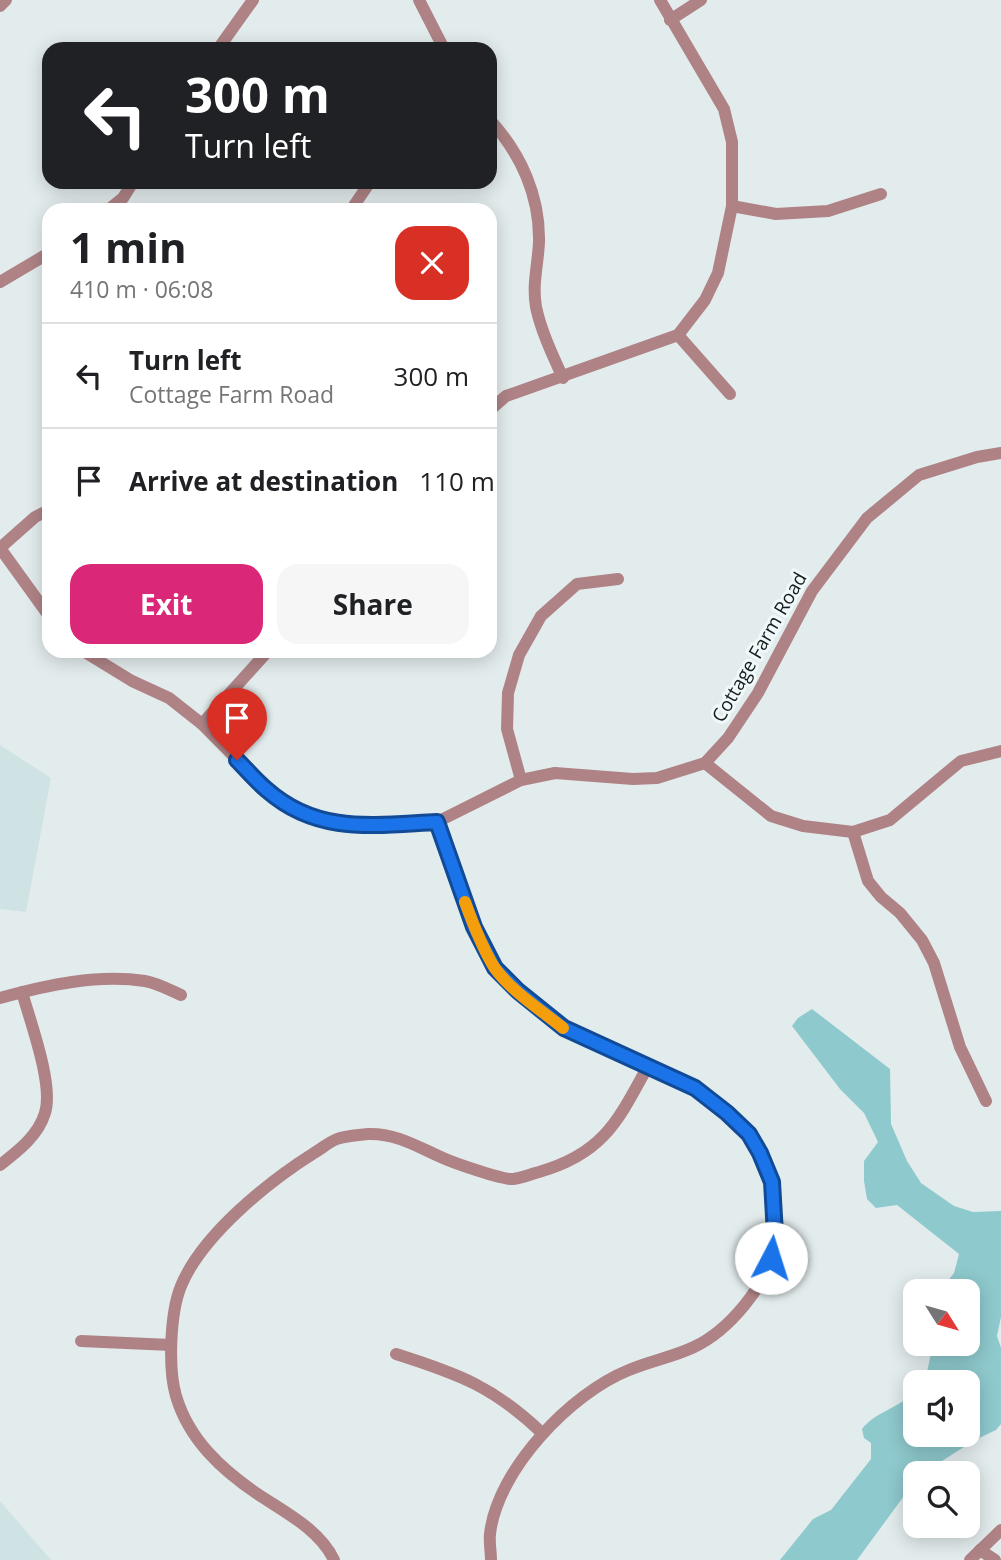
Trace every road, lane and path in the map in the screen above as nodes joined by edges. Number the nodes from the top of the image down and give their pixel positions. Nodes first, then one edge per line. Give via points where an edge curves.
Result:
1 (6, 0) edge
2 (253, 0) edge
3 (419, 0) edge
4 (660, 0) edge
5 (701, 0) edge
6 (0, 6) edge
7 (670, 20) junction
8 (223, 42) edge
9 (440, 42) edge
10 (497, 128) edge
11 (129, 189) edge
12 (881, 194) dead end
13 (117, 203) edge
14 (733, 206) junction
15 (42, 257) edge
16 (0, 282) edge
17 (678, 335) junction
18 (563, 378) junction
19 (730, 394) dead end
20 (497, 404) edge
21 (1001, 453) edge
22 (42, 514) edge
23 (0, 548) edge
24 (618, 579) dead end
25 (42, 606) edge
26 (94, 658) edge
27 (262, 658) edge
28 (202, 724) junction
29 (1001, 751) edge
30 (705, 763) junction
31 (521, 780) junction
32 (437, 822) junction
33 (853, 832) junction
34 (22, 992) junction
35 (181, 995) dead end
36 (0, 998) edge
37 (648, 1066) junction
38 (986, 1101) dead end
39 (0, 1165) edge
40 (81, 1341) dead end
41 (171, 1345) junction
42 (396, 1354) dead end
43 (542, 1433) junction
44 (1001, 1530) edge
45 (980, 1550) junction
46 (334, 1560) edge
47 (491, 1560) edge
48 (970, 1560) edge
49 (995, 1560) edge

1 - 6 street
2 - 8 street
3 - 9 street
4 - 7 street
5 - 7 street
7 - 14 street via 724,109 732,142
10 - 18 street via 515,150 529,180 537,215 537,309
11 - 13 street
12 - 14 street via 828,211 776,214
14 - 17 street via 718,273 705,300
15 - 16 street
17 - 18 street
17 - 19 street
18 - 20 street via 506,396
21 - 30 street, Cottage Farm Road via 919,475 867,518 812,591 758,693
22 - 23 street
23 - 25 street
24 - 31 street via 577,584 541,616 519,656 508,693 507,729
26 - 28 street via 169,698
27 - 28 street
28 - 32 street via 269,792 301,813 355,826
29 - 33 street via 961,761 890,820
30 - 31 street via 657,778 555,773
30 - 33 street via 771,816 803,826
31 - 32 street
32 - 37 street via 474,927 495,968 564,1028
33 - 38 street via 868,881 908,922 934,963 960,1047
34 - 35 street via 106,978 148,981
34 - 36 street
34 - 39 street via 47,1083 46,1112 32,1137
37 - 41 street via 604,1137 566,1164 511,1180 444,1159 399,1137 369,1134 337,1139 281,1174 226,1222 180,1289
37 - 43 street via 695,1088 749,1134 772,1182 775,1234 771,1258 739,1312 708,1341 628,1370 595,1388
40 - 41 street
41 - 46 street via 175,1394 188,1426 207,1452 258,1494 300,1520
42 - 43 street via 472,1381 503,1399
43 - 47 street via 497,1509 490,1534
44 - 45 street
45 - 48 street
45 - 49 street

